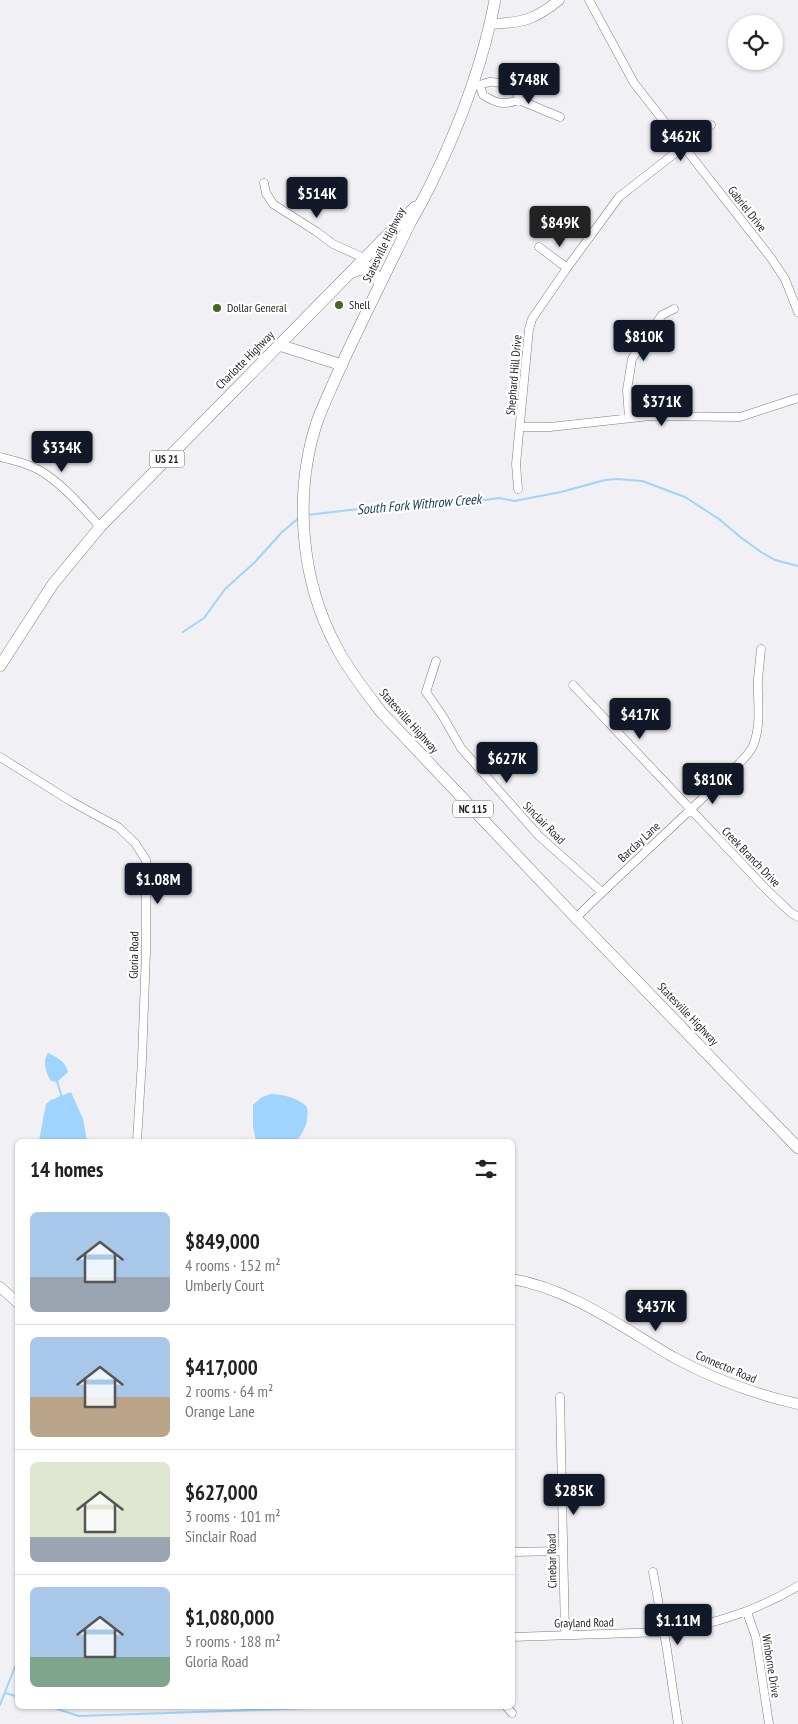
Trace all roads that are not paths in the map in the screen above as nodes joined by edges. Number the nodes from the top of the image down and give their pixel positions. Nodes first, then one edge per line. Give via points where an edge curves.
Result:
1 (495, 0) edge
2 (559, 0) edge
3 (589, 0) edge
4 (490, 24) junction
5 (476, 85) junction
6 (519, 100) junction
7 (560, 117) dead end
8 (711, 125) dead end
9 (682, 146) junction
10 (264, 183) dead end
11 (420, 203) junction
12 (539, 247) dead end
13 (366, 256) junction
14 (392, 260) junction
15 (567, 268) junction
16 (352, 271) junction
17 (380, 284) junction
18 (674, 309) dead end
19 (798, 312) edge
20 (279, 345) junction
21 (342, 365) junction
22 (798, 398) edge
23 (629, 418) junction
24 (520, 427) junction
25 (0, 457) edge
26 (518, 489) dead end
27 (100, 527) junction
28 (760, 648) dead end
29 (436, 662) dead end
30 (0, 666) edge
31 (573, 685) dead end
32 (0, 757) edge
33 (691, 810) junction
34 (602, 892) junction
35 (798, 917) edge
36 (576, 918) junction
37 (137, 1139) edge
38 (798, 1148) edge
39 (515, 1280) edge
40 (0, 1287) edge
41 (15, 1300) edge
42 (560, 1397) dead end
43 (798, 1404) edge
44 (563, 1551) junction
45 (515, 1552) edge
46 (653, 1572) dead end
47 (798, 1586) edge
48 (747, 1612) junction
49 (664, 1632) junction
50 (565, 1635) junction
51 (515, 1637) edge
52 (509, 1709) edge
53 (512, 1713) dead end
54 (678, 1724) edge
55 (769, 1724) edge

1 - 4 main road, Charlotte Highway / US 21
2 - 4 street via 544,12 521,22
3 - 9 street, Gabriel Drive via 634,83
4 - 5 main road, Charlotte Highway / US 21
5 - 6 street via 490,100 506,104
5 - 6 street via 491,82 515,88
5 - 11 main road, Charlotte Highway / US 21
6 - 7 street
8 - 9 street, Shephard Hill Drive
9 - 15 street, Shephard Hill Drive via 620,197
9 - 19 street, Gabriel Drive via 771,258 785,279
10 - 13 street via 273,204 333,244
11 - 13 main road, Charlotte Highway / US 21
11 - 14 main road, Statesville Highway / NC 115
12 - 15 street
13 - 14 main road via 383,252
13 - 16 main road, Charlotte Highway / US 21
14 - 16 main road
14 - 17 main road, Statesville Highway / NC 115
15 - 24 street, Shephard Hill Drive via 529,329
16 - 17 main road via 368,267
16 - 20 main road, Charlotte Highway / US 21
17 - 21 main road, Statesville Highway / NC 115
18 - 23 street via 662,315 632,359 627,390
20 - 21 main road
20 - 27 main road, Charlotte Highway / US 21
21 - 36 main road, Statesville Highway / NC 115 via 318,420 308,458 304,497 304,536 310,575 336,648 356,681 381,712
22 - 23 street via 740,417
23 - 24 street
24 - 26 street, Shephard Hill Drive via 516,464
25 - 27 street via 24,463 46,474
27 - 30 main road, Charlotte Highway / US 21 via 48,592
28 - 33 street, Barclay Lane via 758,732 752,748
29 - 34 street, Sinclair Road via 426,692 461,748 540,836
31 - 33 street, Creek Branch Drive
32 - 37 street, Gloria Road via 118,828 136,843 146,860 146,951
33 - 34 street, Barclay Lane
33 - 35 street, Creek Branch Drive via 767,890
34 - 36 street, Barclay Lane
36 - 38 main road, Statesville Highway / NC 115
39 - 43 street, Connector Road via 567,1297 675,1358 723,1381
40 - 41 street
42 - 44 street, Cinebar Road
44 - 45 street
44 - 50 street, Cinebar Road
46 - 49 street
47 - 48 street, Grayland Road
48 - 49 street, Grayland Road via 709,1624
48 - 55 street, Winborne Drive via 756,1638
49 - 50 street, Grayland Road
49 - 54 street
50 - 51 street, Grayland Road
52 - 53 street

